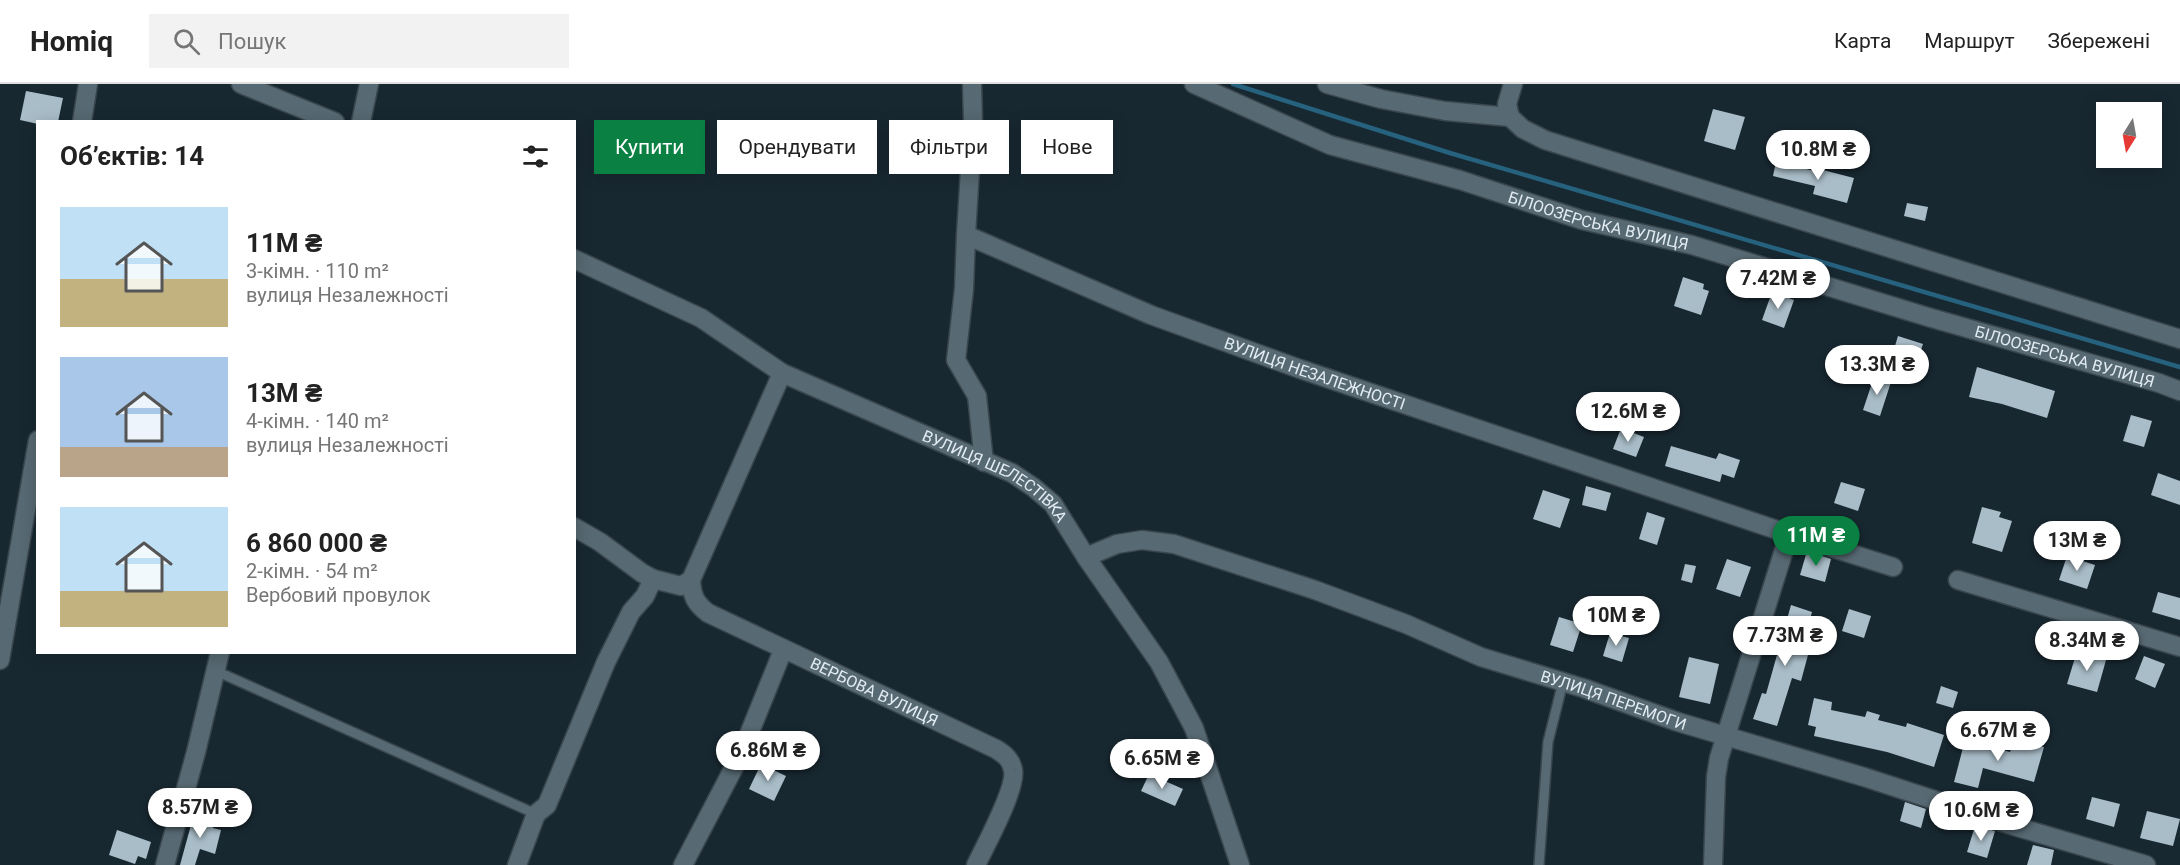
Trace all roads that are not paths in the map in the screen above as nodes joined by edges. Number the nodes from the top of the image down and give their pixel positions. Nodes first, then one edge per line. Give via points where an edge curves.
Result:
1 (88, 84) edge
2 (241, 84) edge
3 (369, 84) edge
4 (972, 84) edge
5 (1194, 84) edge
6 (1327, 84) edge
7 (1512, 84) edge
8 (1510, 117) junction
9 (82, 120) edge
10 (330, 120) edge
11 (361, 120) edge
12 (966, 235) junction
13 (576, 260) edge
14 (2180, 339) edge
15 (782, 373) junction
16 (2180, 391) edge
17 (36, 456) edge
18 (984, 462) junction
19 (576, 528) edge
20 (1789, 534) junction
21 (1086, 557) junction
22 (1893, 567) dead end
23 (653, 579) junction
24 (691, 580) junction
25 (1958, 580) dead end
26 (2180, 647) edge
27 (783, 650) junction
28 (220, 654) edge
29 (0, 660) edge
30 (216, 671) junction
31 (1563, 682) junction
32 (1726, 736) junction
33 (536, 814) junction
34 (165, 865) edge
35 (517, 865) edge
36 (683, 865) edge
37 (976, 865) edge
38 (1240, 865) edge
39 (1539, 865) edge
40 (1713, 865) edge
41 (2146, 865) edge

1 - 9 street
2 - 10 street
3 - 11 street
4 - 12 street via 974,121
5 - 16 street, БІЛООЗЕРСЬКА ВУЛИЦЯ via 1330,145 1460,180 1582,220 1692,245
6 - 8 street via 1445,111
7 - 8 street
8 - 14 street via 1545,140
12 - 18 street via 956,360 977,396
12 - 20 street, ВУЛИЦЯ НЕЗАЛЕЖНОСТІ via 1161,319
13 - 15 street, ВУЛИЦЯ ШЕЛЕСТІВКА via 701,318
15 - 18 street, ВУЛИЦЯ ШЕЛЕСТІВКА
15 - 24 street
17 - 29 street
18 - 21 street, ВУЛИЦЯ ШЕЛЕСТІВКА via 1012,473 1053,504
19 - 23 street
20 - 22 street, ВУЛИЦЯ НЕЗАЛЕЖНОСТІ
20 - 32 street
21 - 31 street, ВУЛИЦЯ ПЕРЕМОГИ via 1117,544 1142,540 1174,544 1304,586 1481,657
21 - 38 street, ВУЛИЦЯ ШЕЛЕСТІВКА via 1159,662 1194,728
23 - 24 street via 681,586
23 - 33 street via 606,662 547,805
24 - 27 street, ВЕРБОВА ВУЛИЦЯ via 696,604
25 - 26 street
27 - 36 street via 741,754
27 - 37 street, ВЕРБОВА ВУЛИЦЯ via 1006,756 1013,769 1013,784
28 - 30 street
30 - 33 lane
30 - 34 street
31 - 32 street, ВУЛИЦЯ ПЕРЕМОГИ
31 - 39 lane via 1548,742
32 - 40 street via 1716,777
32 - 41 street, ВУЛИЦЯ ПЕРЕМОГИ
33 - 35 street

